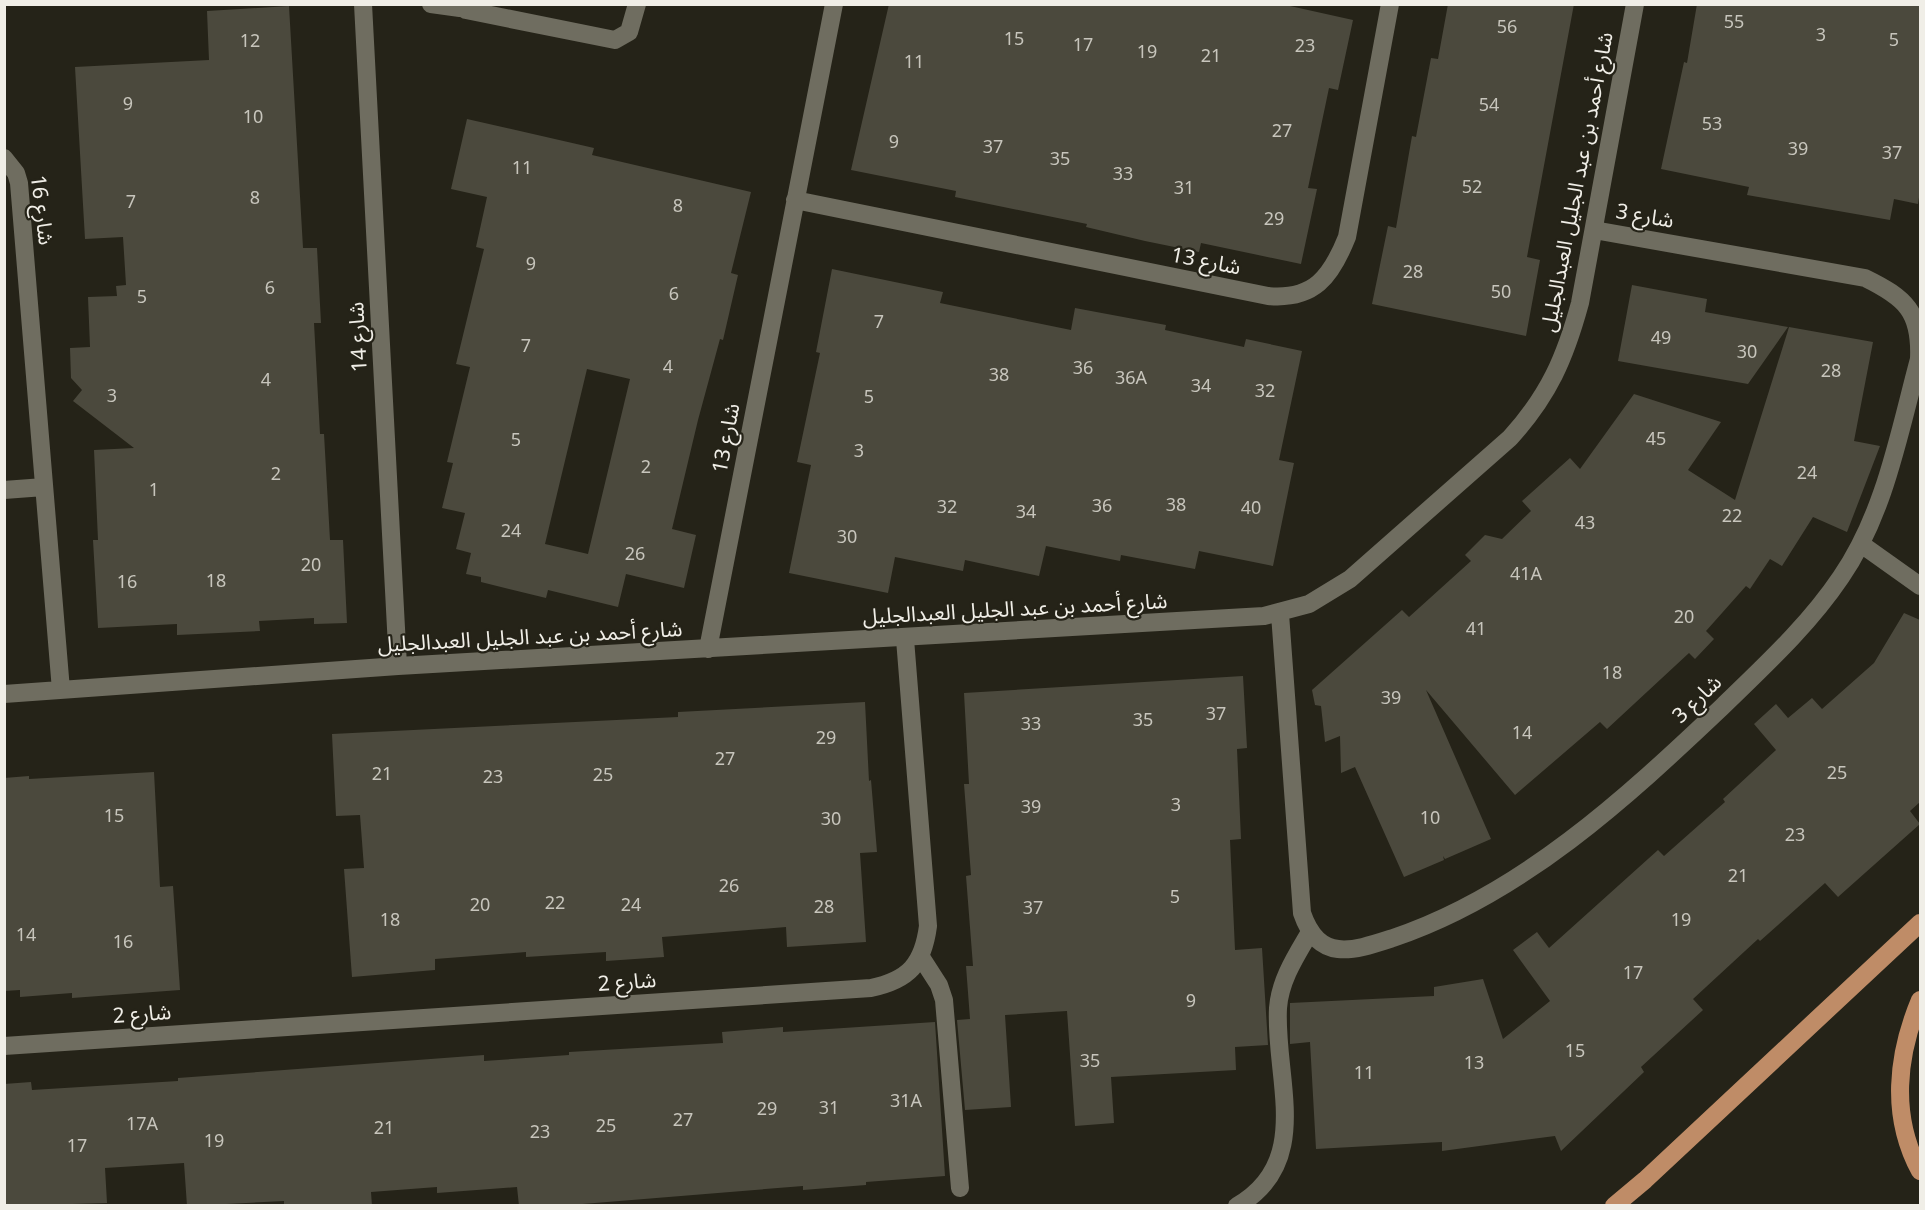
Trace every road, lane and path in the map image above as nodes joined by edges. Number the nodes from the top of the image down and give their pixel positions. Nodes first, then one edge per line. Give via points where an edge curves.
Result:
1 (363, 4) edge
2 (431, 4) edge
3 (637, 4) edge
4 (834, 4) edge
5 (1390, 4) edge
6 (1635, 4) edge
7 (458, 6) edge
8 (4, 158) edge
9 (795, 200) junction
10 (1594, 230) junction
11 (44, 488) junction
12 (4, 490) edge
13 (1861, 544) junction
14 (1920, 586) edge
15 (1280, 614) junction
16 (905, 639) junction
17 (708, 649) junction
18 (398, 666) junction
19 (61, 690) junction
20 (4, 694) edge
21 (1920, 923) edge
22 (1310, 932) junction
23 (921, 957) junction
24 (1920, 1000) edge
25 (4, 1046) edge
26 (1920, 1171) edge
27 (960, 1188) dead end
28 (1237, 1206) edge
29 (1614, 1206) edge

1 - 18 street, شارع 14
2 - 7 street
3 - 7 street via 629,32 615,39
4 - 9 street, شارع 13
5 - 9 street, شارع 13 via 1347,237 1330,271 1304,294 1288,298 1268,296
6 - 10 street, شارع أحمد بن عبد الجليل العبدالجليل
8 - 11 street, شارع 16 via 13,167 19,183
9 - 17 street, شارع 13
10 - 13 street, شارع 3 via 1856,276 1886,289 1911,311 1920,337 1919,359 1886,482
10 - 15 street, شارع أحمد بن عبد الجليل العبدالجليل via 1570,339 1553,381 1530,416 1350,579 1324,597
11 - 12 street
11 - 19 street, شارع 16
13 - 14 street
13 - 22 street, شارع 3 via 1841,578 1788,643 1676,751 1530,870 1445,916 1359,949 1334,949
15 - 16 street, شارع أحمد بن عبد الجليل العبدالجليل
15 - 22 street via 1300,897
16 - 17 street, شارع أحمد بن عبد الجليل العبدالجليل
16 - 23 street via 928,926
17 - 18 street, شارع أحمد بن عبد الجليل العبدالجليل
18 - 19 street, شارع أحمد بن عبد الجليل العبدالجليل
19 - 20 street, شارع أحمد بن عبد الجليل العبدالجليل
21 - 29 main road
22 - 28 street via 1286,975 1278,1007 1283,1147 1264,1184
23 - 25 street, شارع 2 via 898,979 871,988
23 - 27 street via 944,1000
24 - 26 main road via 1907,1032 1899,1082 1907,1138

